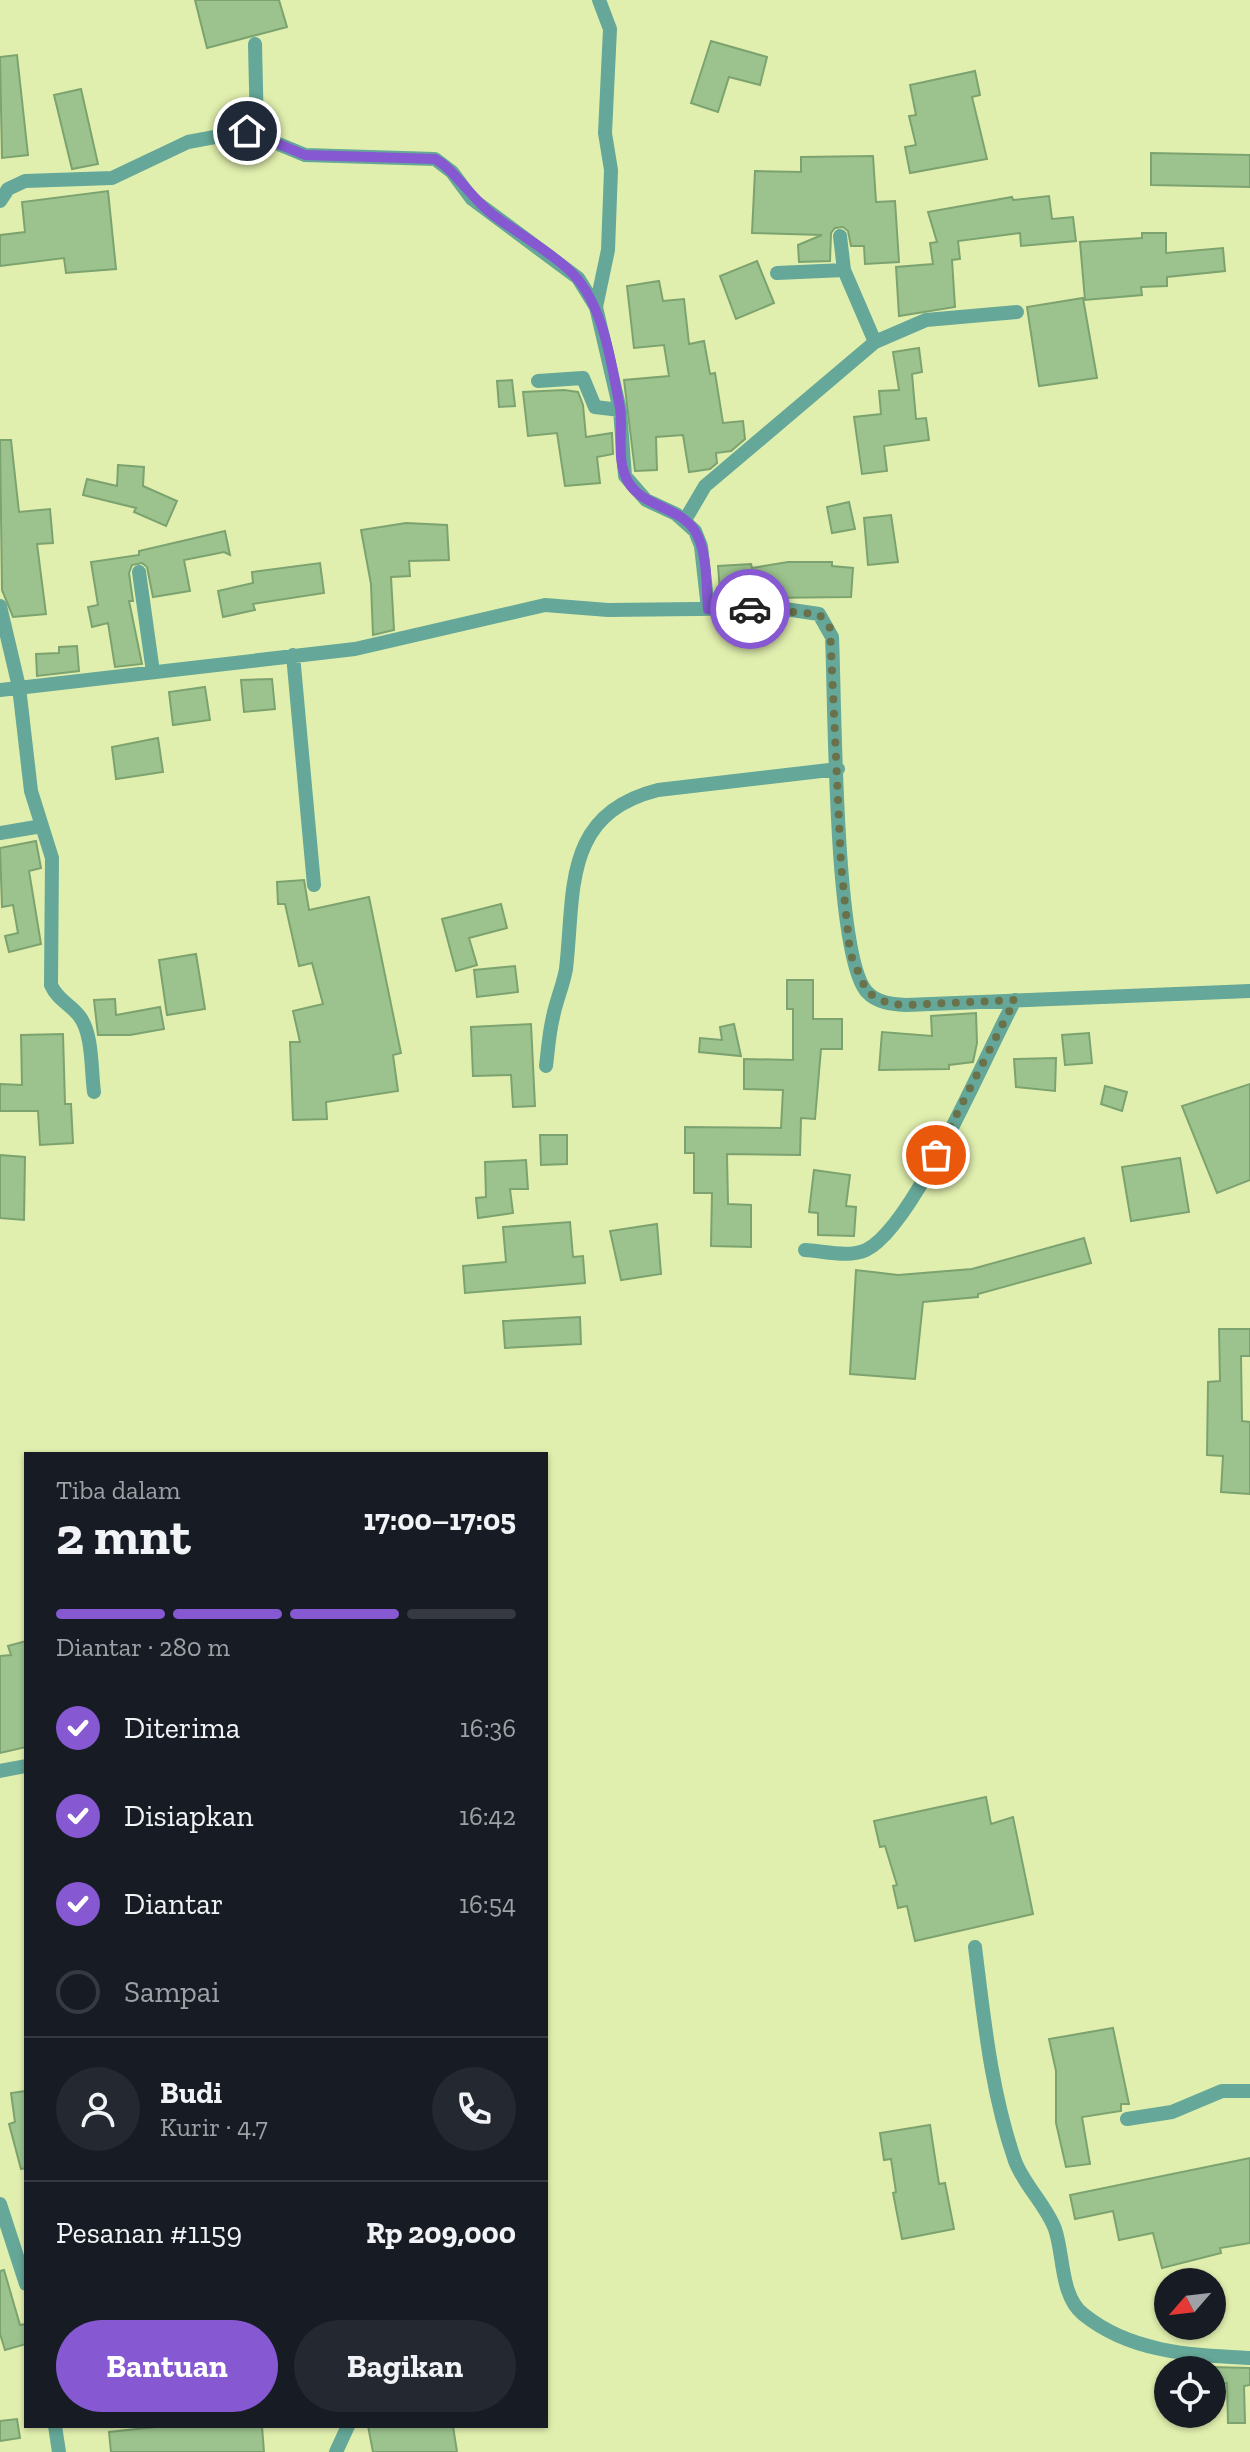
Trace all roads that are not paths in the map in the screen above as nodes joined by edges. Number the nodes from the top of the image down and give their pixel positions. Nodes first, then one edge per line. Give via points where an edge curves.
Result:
1 (599, 0) edge
2 (255, 44) dead end
3 (257, 132) junction
4 (0, 201) edge
5 (840, 236) dead end
6 (844, 270) junction
7 (777, 273) dead end
8 (596, 307) junction
9 (1017, 312) dead end
10 (875, 342) junction
11 (538, 381) dead end
12 (620, 410) junction
13 (685, 520) junction
14 (139, 572) dead end
15 (0, 606) edge
16 (708, 609) junction
17 (293, 655) junction
18 (153, 672) junction
19 (19, 687) junction
20 (0, 690) edge
21 (838, 769) junction
22 (42, 826) junction
23 (0, 833) edge
24 (314, 885) dead end
25 (1250, 991) edge
26 (1015, 1000) junction
27 (546, 1066) dead end
28 (94, 1092) dead end
29 (805, 1250) dead end
30 (24, 1766) edge
31 (0, 1771) edge
32 (975, 1947) dead end
33 (1250, 2091) edge
34 (1127, 2119) dead end
35 (0, 2204) edge
36 (24, 2278) edge
37 (1250, 2358) edge
38 (55, 2428) edge
39 (347, 2428) edge
40 (59, 2452) edge
41 (336, 2452) edge

1 - 8 street via 610,29 605,140 611,170 608,250
2 - 3 street
3 - 4 street via 188,142 112,178 25,181 8,189
3 - 8 street via 305,155 435,159 472,199 578,278
5 - 6 street
6 - 7 street
6 - 10 street
8 - 12 street
9 - 10 street via 926,320
10 - 13 street via 705,486
11 - 12 street via 583,378 595,407
12 - 13 street via 625,476 646,500
13 - 16 street via 701,546
14 - 18 street
15 - 19 street
16 - 17 street via 537,606 396,641
16 - 21 street via 778,608 824,619 832,637
17 - 18 street
17 - 24 street
18 - 19 street
19 - 20 street
19 - 22 street via 31,791
21 - 26 street via 850,953 867,992 889,1004 906,1005
21 - 27 street via 658,790 636,795 603,816 578,859 566,969
22 - 23 street
22 - 28 street via 52,858 51,985 85,1026
25 - 26 street
26 - 29 street via 920,1189 887,1234 854,1254
30 - 31 street
32 - 37 street via 989,2067 1016,2164 1055,2228 1071,2297 1082,2314 1159,2351
33 - 34 street via 1222,2091 1172,2112
35 - 36 street
38 - 40 street
39 - 41 street

